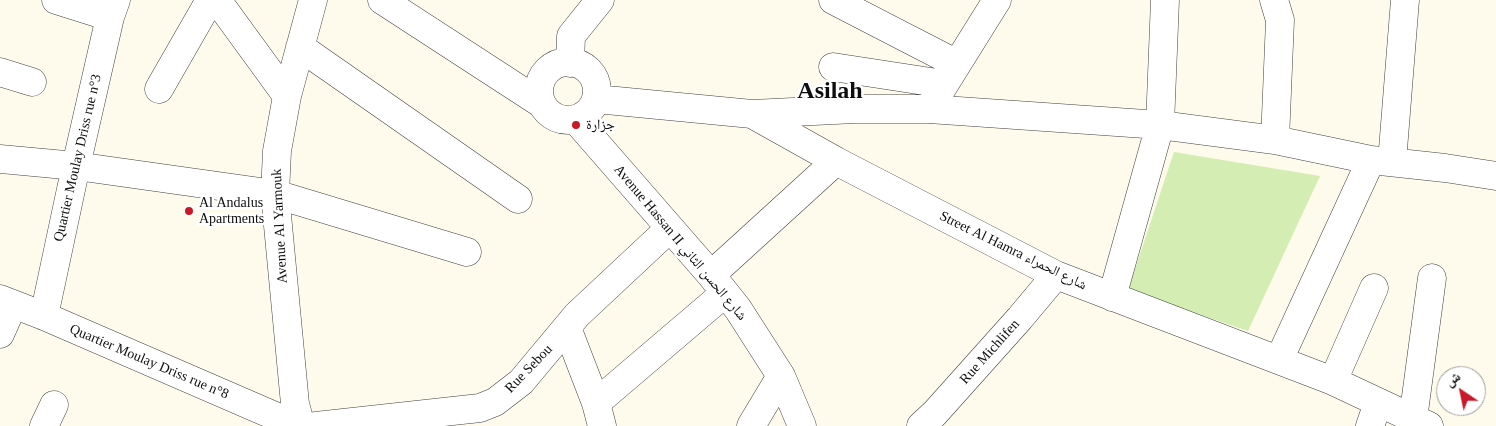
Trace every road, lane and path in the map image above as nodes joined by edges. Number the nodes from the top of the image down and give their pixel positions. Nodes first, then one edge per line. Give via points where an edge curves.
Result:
1 (56, 0) edge
2 (210, 0) edge
3 (217, 0) edge
4 (314, 0) edge
5 (382, 0) edge
6 (833, 0) edge
7 (998, 0) edge
8 (1165, 0) edge
9 (1274, 0) edge
10 (1405, 0) edge
11 (585, 5) edge
12 (113, 8) edge
13 (300, 47) junction
14 (570, 63) junction
15 (833, 67) dead end
16 (0, 72) edge
17 (950, 74) junction
18 (32, 82) dead end
19 (159, 89) dead end
20 (287, 96) junction
21 (596, 99) junction
22 (542, 104) junction
23 (929, 108) junction
24 (752, 114) junction
25 (575, 119) junction
26 (1160, 124) junction
27 (1275, 140) junction
28 (0, 159) edge
29 (836, 161) junction
30 (1382, 161) junction
31 (76, 166) junction
32 (1496, 176) edge
33 (275, 194) junction
34 (518, 199) dead end
35 (670, 228) junction
36 (467, 252) dead end
37 (1056, 275) junction
38 (1432, 278) dead end
39 (718, 284) junction
40 (1374, 288) dead end
41 (1112, 298) junction
42 (6, 302) edge
43 (44, 316) junction
44 (570, 325) junction
45 (0, 334) edge
46 (1279, 360) junction
47 (781, 376) junction
48 (1333, 381) junction
49 (1374, 414) edge
50 (599, 415) edge
51 (1421, 423) edge
52 (299, 426) edge
53 (316, 426) edge
54 (751, 426) edge
55 (802, 426) edge
56 (921, 426) edge

1 - 12 street
2 - 19 street
3 - 20 street
4 - 13 street, Avenue Al Yarmouk
5 - 22 street
6 - 17 street
7 - 17 street
8 - 26 street
9 - 27 street via 1280,20
10 - 30 street
11 - 14 street via 571,36
12 - 31 street, Quartier Moulay Driss rue n°3
13 - 20 street, Avenue Al Yarmouk
13 - 34 street
14 - 21 street via 584,68 594,79
14 - 22 street via 551,68 544,75 539,94
15 - 17 street
16 - 18 street
17 - 23 street
20 - 33 street, Avenue Al Yarmouk via 277,151
21 - 24 street, Street Al Hamra شارع الحمراء
21 - 25 street via 584,115
22 - 25 street via 556,118
23 - 24 street
23 - 26 street
24 - 29 street, Street Al Hamra شارع الحمراء
25 - 35 street, Avenue Hassan II شارع الحسن الثاني
26 - 27 street
26 - 41 street
27 - 30 street
28 - 31 street
29 - 37 street, Street Al Hamra شارع الحمراء
29 - 39 street
30 - 32 street
30 - 46 street
31 - 33 street
31 - 43 street, Quartier Moulay Driss rue n°3
33 - 36 street
33 - 52 street, Avenue Al Yarmouk
35 - 39 street, Avenue Hassan II شارع الحسن الثاني
35 - 44 street, Rue Sebou
37 - 41 street, Street Al Hamra شارع الحمراء
37 - 56 street, Rue Michlifen
38 - 51 street
39 - 47 street, Avenue Hassan II شارع الحسن الثاني via 750,326
39 - 50 street
40 - 48 street
41 - 46 street, Street Al Hamra شارع الحمراء
42 - 43 street, Quartier Moulay Driss rue n°8
42 - 45 street
43 - 52 street, Quartier Moulay Driss rue n°8
44 - 50 street
44 - 53 street, Rue Sebou via 521,382 496,402 480,408
46 - 48 street, Street Al Hamra شارع الحمراء
47 - 54 street
47 - 55 street, Avenue Hassan II شارع الحسن الثاني
48 - 49 street, Street Al Hamra شارع الحمراء
49 - 51 street, Street Al Hamra شارع الحمراء

